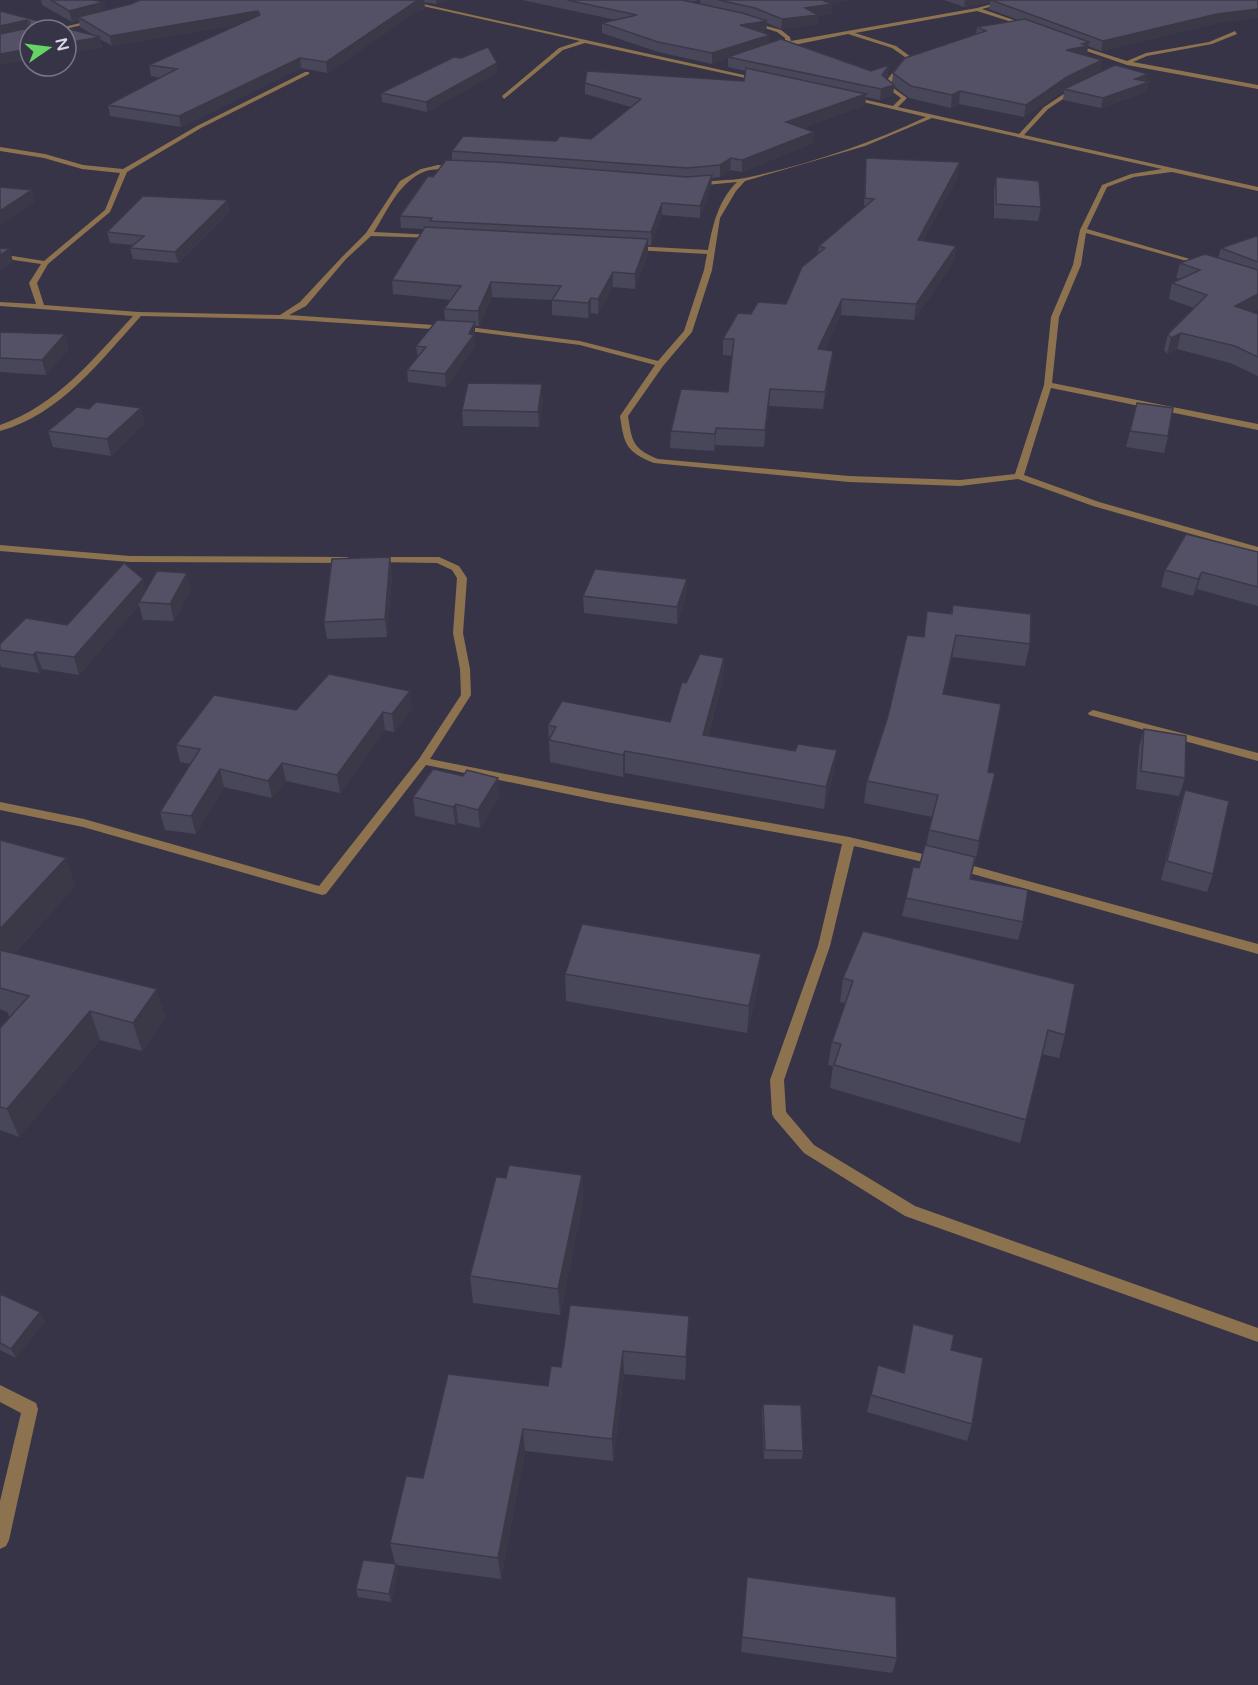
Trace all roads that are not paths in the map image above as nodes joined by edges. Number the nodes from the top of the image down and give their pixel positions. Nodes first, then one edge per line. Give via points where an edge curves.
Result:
1 (398, 0) edge
2 (1013, 0) edge
3 (977, 9) junction
4 (101, 18) edge
5 (749, 21) edge
6 (78, 24) edge
7 (1036, 30) edge
8 (847, 32) junction
9 (1235, 33) dead end
10 (584, 42) junction
11 (1064, 42) edge
12 (788, 43) junction
13 (766, 50) edge
14 (1128, 63) junction
15 (722, 65) edge
16 (1119, 67) edge
17 (711, 69) junction
18 (307, 73) edge
19 (768, 81) edge
20 (1082, 85) edge
21 (1258, 87) edge
22 (837, 95) edge
23 (504, 97) dead end
24 (895, 107) junction
25 (932, 116) junction
26 (1021, 135) junction
27 (0, 150) edge
28 (462, 168) edge
29 (1172, 170) junction
30 (124, 171) junction
31 (743, 180) junction
32 (687, 184) edge
33 (1258, 189) edge
34 (1083, 230) junction
35 (369, 234) junction
36 (440, 237) edge
37 (628, 247) edge
38 (710, 252) junction
39 (0, 256) edge
40 (45, 263) junction
41 (1208, 266) edge
42 (0, 304) edge
43 (40, 305) junction
44 (139, 314) junction
45 (281, 317) junction
46 (660, 364) junction
47 (1048, 385) junction
48 (1258, 427) edge
49 (0, 428) edge
50 (1019, 476) junction
51 (0, 548) edge
52 (1258, 550) edge
53 (1093, 712) dead end
54 (1258, 757) edge
55 (423, 761) junction
56 (0, 806) edge
57 (849, 841) junction
58 (1258, 949) edge
59 (1258, 1335) edge
60 (0, 1393) edge
61 (0, 1540) edge

1 - 10 street
2 - 3 street
3 - 7 street
3 - 8 street
4 - 6 street
5 - 12 street via 779,31
8 - 12 street
8 - 24 street via 894,47 908,57 886,85 904,98
9 - 14 street
10 - 17 street
10 - 23 street via 561,49
11 - 14 street
12 - 13 street
14 - 16 street
14 - 21 street
15 - 17 street
17 - 19 street
18 - 30 street via 199,127
20 - 26 street via 1056,99 1031,120
22 - 24 street
24 - 25 street
25 - 26 street
25 - 31 street via 851,151
26 - 29 street
27 - 30 street via 45,156 82,167
28 - 35 street via 438,167 402,182
29 - 33 street
29 - 34 street via 1133,175 1104,186
30 - 40 street via 108,211
31 - 32 street
31 - 38 street via 717,219
34 - 41 street
34 - 47 street via 1077,265 1056,317
35 - 36 street
35 - 45 street via 303,304
37 - 38 street
38 - 46 street via 688,332
39 - 40 street
40 - 43 street via 33,283
42 - 43 street
43 - 44 street
44 - 45 street
44 - 49 street via 46,408 20,423
45 - 46 street via 500,333 580,344
46 - 50 street via 624,416 628,443 636,454 657,461 849,479 960,483
47 - 48 street
47 - 50 street
50 - 52 street via 1096,504
51 - 55 street via 130,559 439,560 456,568 462,578 458,633 466,695
53 - 54 street
55 - 56 street via 322,891 84,823
55 - 57 street
57 - 58 street via 989,873
57 - 59 street via 824,946 777,1080 779,1114 809,1149 910,1210
60 - 61 street via 30,1409

